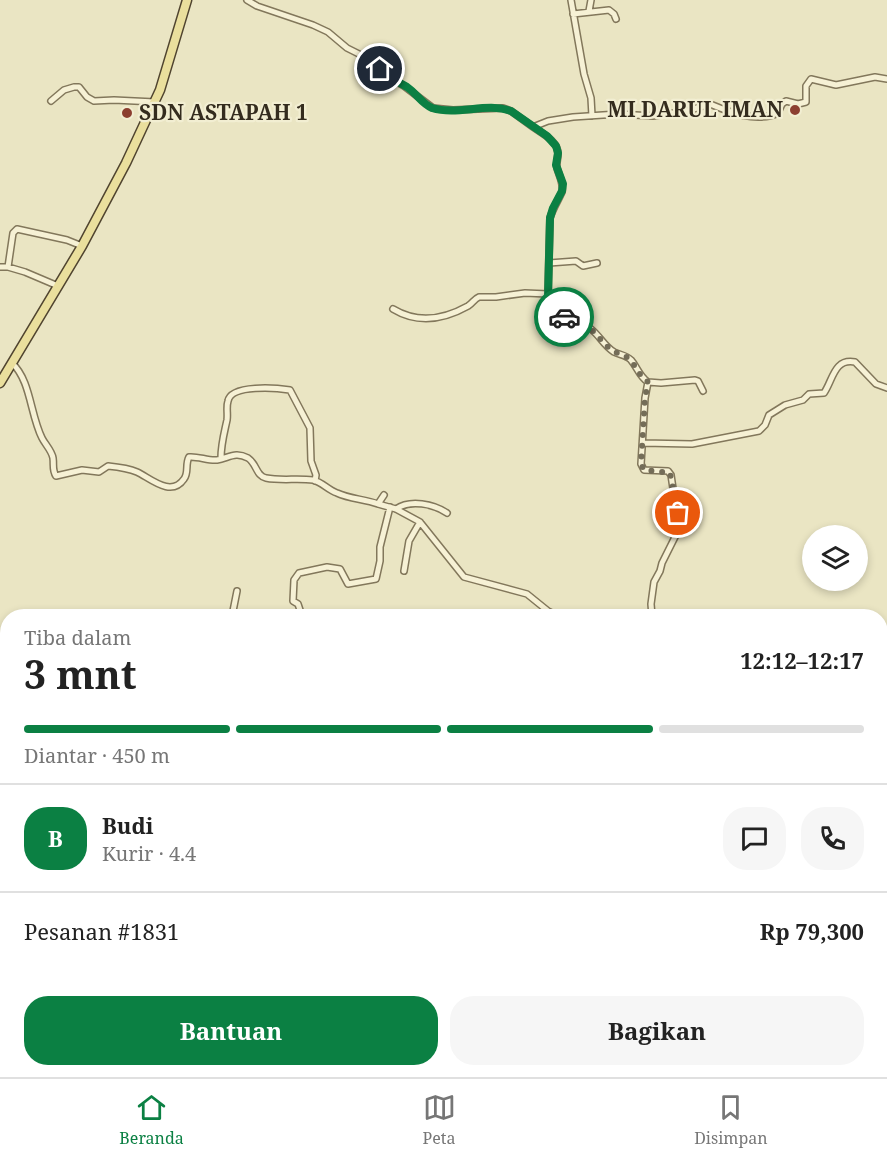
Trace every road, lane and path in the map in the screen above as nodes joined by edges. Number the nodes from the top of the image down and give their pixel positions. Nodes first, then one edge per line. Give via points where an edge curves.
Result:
1 (187, 0) edge
2 (247, 0) edge
3 (571, 0) edge
4 (591, 0) edge
5 (589, 11) junction
6 (573, 14) junction
7 (616, 19) dead end
8 (887, 79) edge
9 (51, 101) dead end
10 (155, 102) junction
11 (592, 116) junction
12 (533, 127) junction
13 (82, 246) junction
14 (549, 262) junction
15 (597, 263) dead end
16 (0, 267) edge
17 (8, 267) junction
18 (58, 286) junction
19 (548, 294) junction
20 (393, 309) dead end
21 (12, 363) junction
22 (648, 382) junction
23 (0, 383) edge
24 (887, 388) edge
25 (704, 391) dead end
26 (643, 443) junction
27 (221, 458) junction
28 (315, 481) junction
29 (384, 495) dead end
30 (378, 504) junction
31 (393, 508) junction
32 (447, 513) dead end
33 (420, 522) junction
34 (404, 571) dead end
35 (237, 591) dead end
36 (233, 609) edge
37 (300, 609) edge
38 (546, 609) edge
39 (651, 609) edge

1 - 10 main road
2 - 12 street via 328,32 433,108 503,108
3 - 6 street
4 - 5 street
5 - 6 street
5 - 7 street via 609,10
6 - 11 street
8 - 11 street via 875,77 836,85 811,79 806,86 806,102 786,101 778,113 767,117 731,113 710,104 653,116
9 - 10 street via 64,90 79,87 94,101
10 - 13 main road
11 - 12 street via 558,119
12 - 14 street via 556,146 556,165 563,184 550,218
13 - 17 street via 17,229
13 - 18 main road
14 - 15 street via 576,261 583,266
14 - 19 street
16 - 17 street
17 - 18 street
18 - 21 main road
19 - 20 street via 479,297 469,306 435,320 405,316
19 - 22 street via 557,315 591,329 604,344 632,361
21 - 23 main road
21 - 27 street via 25,382 56,476 82,470 99,472 108,466 134,471 153,483 172,487 186,477 189,457
22 - 25 street via 695,380
22 - 26 street
24 - 26 street via 876,384 855,362 848,362 834,371 824,393 809,394 804,400 785,405 769,415 759,431 692,444
26 - 39 street via 643,469 668,471 671,475 680,525 654,582
27 - 28 street via 236,454 246,457 265,478
27 - 28 street via 232,394 242,389 290,390 310,428
28 - 30 street via 336,493
29 - 30 street
30 - 31 street
31 - 32 street via 415,504
31 - 33 street
31 - 37 street via 380,547 376,579 348,584 340,570 327,567 299,573 294,580 293,602
33 - 34 street via 409,541
33 - 38 street via 464,577 527,594
35 - 36 street

